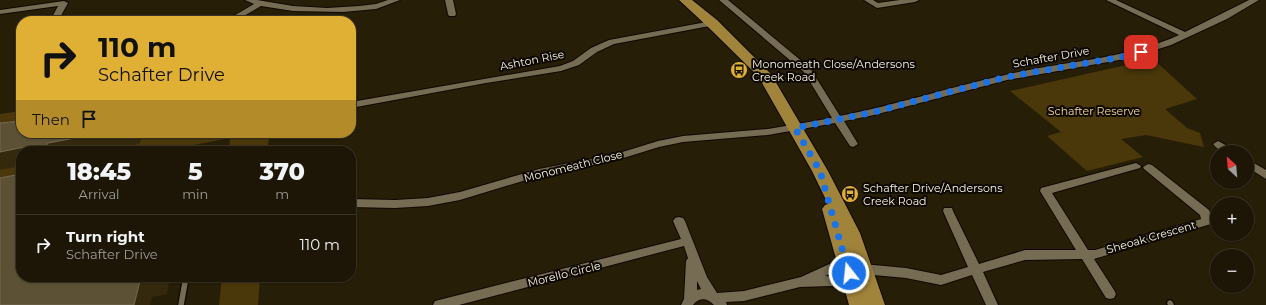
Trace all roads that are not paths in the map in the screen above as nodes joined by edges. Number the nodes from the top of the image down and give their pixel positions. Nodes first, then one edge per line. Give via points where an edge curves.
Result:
1 (249, 0) edge
2 (396, 0) edge
3 (449, 0) edge
4 (685, 0) edge
5 (723, 0) edge
6 (868, 0) edge
7 (915, 0) edge
8 (1110, 0) edge
9 (1255, 0) edge
10 (261, 3) junction
11 (0, 12) edge
12 (452, 14) dead end
13 (57, 16) edge
14 (238, 16) edge
15 (712, 23) junction
16 (1185, 34) junction
17 (356, 104) edge
18 (837, 120) junction
19 (795, 128) junction
20 (853, 144) dead end
21 (1136, 166) dead end
22 (1148, 167) dead end
23 (1254, 167) edge
24 (1266, 175) edge
25 (356, 200) edge
26 (948, 211) dead end
27 (679, 221) dead end
28 (688, 241) junction
29 (1085, 254) junction
30 (692, 257) junction
31 (975, 270) junction
32 (858, 271) junction
33 (185, 282) edge
34 (800, 282) junction
35 (1110, 294) dead end
36 (744, 296) junction
37 (716, 299) edge
38 (689, 302) edge
39 (181, 305) edge
40 (439, 305) edge
41 (729, 305) edge
42 (859, 305) edge
43 (875, 305) edge
44 (992, 305) edge

1 - 10 street
2 - 10 street via 374,7 339,10 291,8
3 - 12 street
4 - 15 main road
5 - 18 street via 807,70
6 - 7 street via 877,6
8 - 16 street
9 - 16 street, Schafter Drive
10 - 14 street
11 - 13 street via 64,3
15 - 17 street, Ashton Rise via 612,42 594,50 576,63 561,68
15 - 19 main road via 764,74
16 - 18 street, Schafter Drive via 1168,43 1127,56 1006,77
18 - 19 street, Schafter Drive
18 - 20 street
19 - 25 street, Monomeath Close via 683,139 658,144 617,157 539,173 460,196 428,202 394,204
19 - 32 main road via 820,171
21 - 29 street via 1045,191
22 - 29 street, Sheoak Crescent via 1205,214 1207,221 1095,254
23 - 24 street
26 - 31 street
27 - 28 street
28 - 30 street
28 - 40 street, Morello Circle
29 - 31 street, Sheoak Crescent via 1025,255
29 - 35 street
30 - 37 street via 701,279
30 - 38 street
31 - 32 street, Sheoak Crescent via 941,280 906,273
31 - 44 street
32 - 34 street
32 - 34 street via 831,281
32 - 42 main road
32 - 43 main road
33 - 39 lane
34 - 36 street
36 - 37 street
36 - 41 street
37 - 38 street via 699,294

